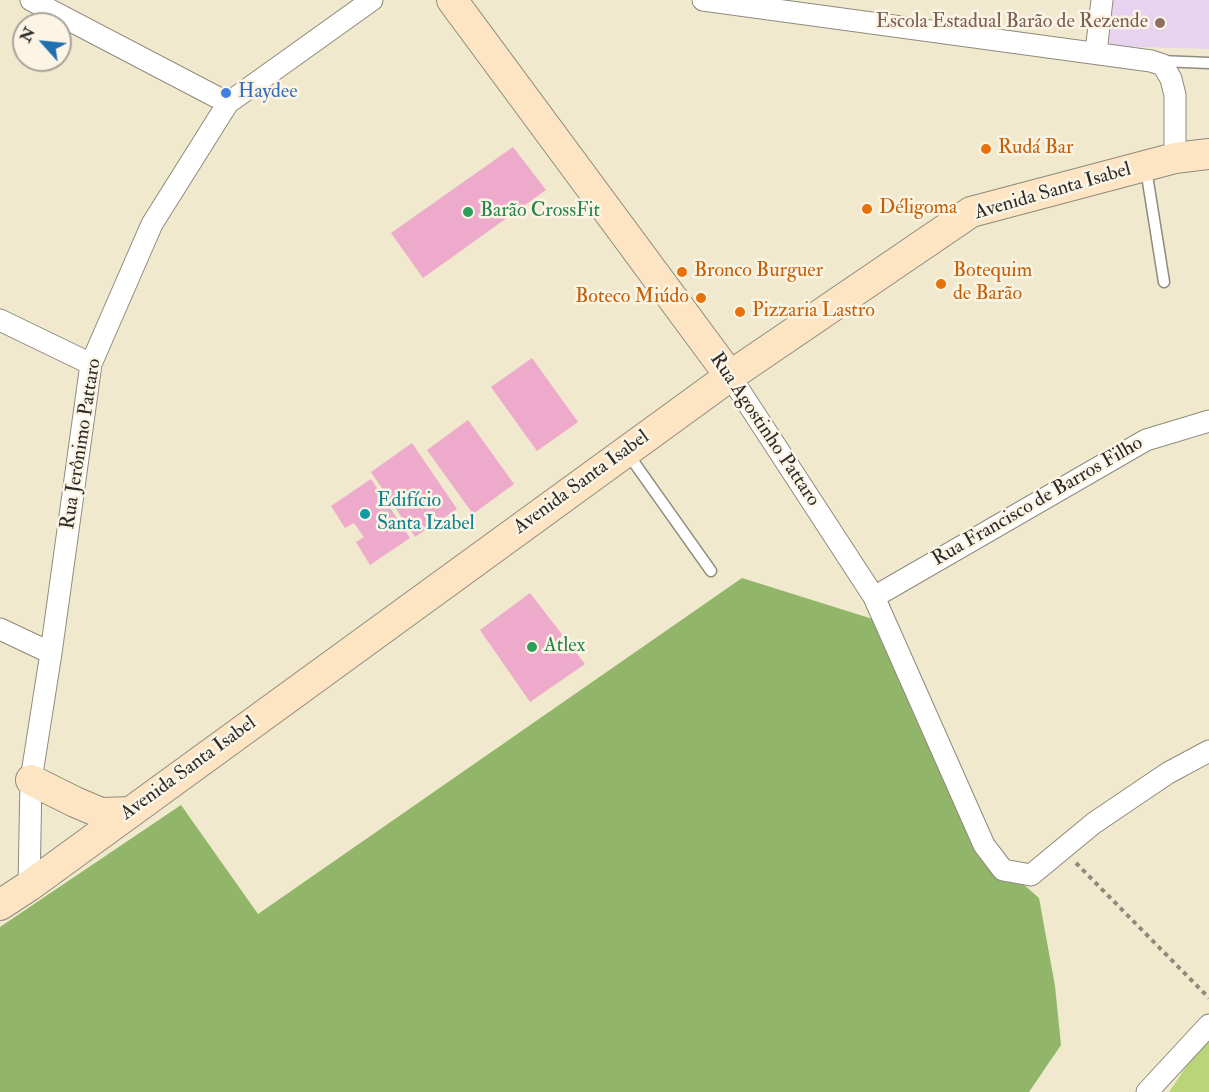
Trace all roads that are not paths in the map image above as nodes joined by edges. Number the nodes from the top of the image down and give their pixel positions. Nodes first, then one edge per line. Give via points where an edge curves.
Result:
1 (372, 0) edge
2 (452, 0) edge
3 (704, 0) edge
4 (1102, 0) edge
5 (37, 1) edge
6 (1096, 52) junction
7 (1151, 61) junction
8 (1209, 63) edge
9 (228, 103) junction
10 (1209, 153) edge
11 (1175, 158) junction
12 (1145, 166) junction
13 (1164, 282) dead end
14 (0, 320) edge
15 (90, 364) junction
16 (730, 376) junction
17 (1209, 421) edge
18 (626, 451) junction
19 (711, 571) dead end
20 (874, 597) junction
21 (0, 628) edge
22 (51, 653) junction
23 (1209, 751) edge
24 (31, 780) junction
25 (130, 812) junction
26 (29, 886) junction
27 (0, 905) edge
28 (1209, 1025) edge
29 (1147, 1092) edge

1 - 9 street, Rua Jerônimo Pattaro
2 - 16 main road, Rua Agostinho Pattaro
3 - 6 street
4 - 6 street
5 - 9 street
6 - 7 street
7 - 8 lane
7 - 11 street via 1163,65 1175,95
9 - 15 street, Rua Jerônimo Pattaro via 152,224
10 - 11 main road, Avenida Santa Isabel
11 - 12 main road, Avenida Santa Isabel
12 - 13 lane
12 - 16 main road, Avenida Santa Isabel via 971,212
14 - 15 street
15 - 22 street, Rua Jerônimo Pattaro
16 - 18 main road, Avenida Santa Isabel
16 - 20 street, Rua Agostinho Pattaro
17 - 20 street, Rua Francisco de Barros Filho via 1146,440
18 - 19 lane
18 - 25 main road, Avenida Santa Isabel
20 - 23 street, Rua Agostinho Pattaro via 984,845 1003,870 1032,875 1094,824 1168,773
21 - 22 street
22 - 24 street, Rua Jerônimo Pattaro
24 - 25 main road via 101,813
24 - 26 street, Rua Jerônimo Pattaro
25 - 26 main road, Avenida Santa Isabel
26 - 27 main road, Avenida Santa Isabel
28 - 29 street

